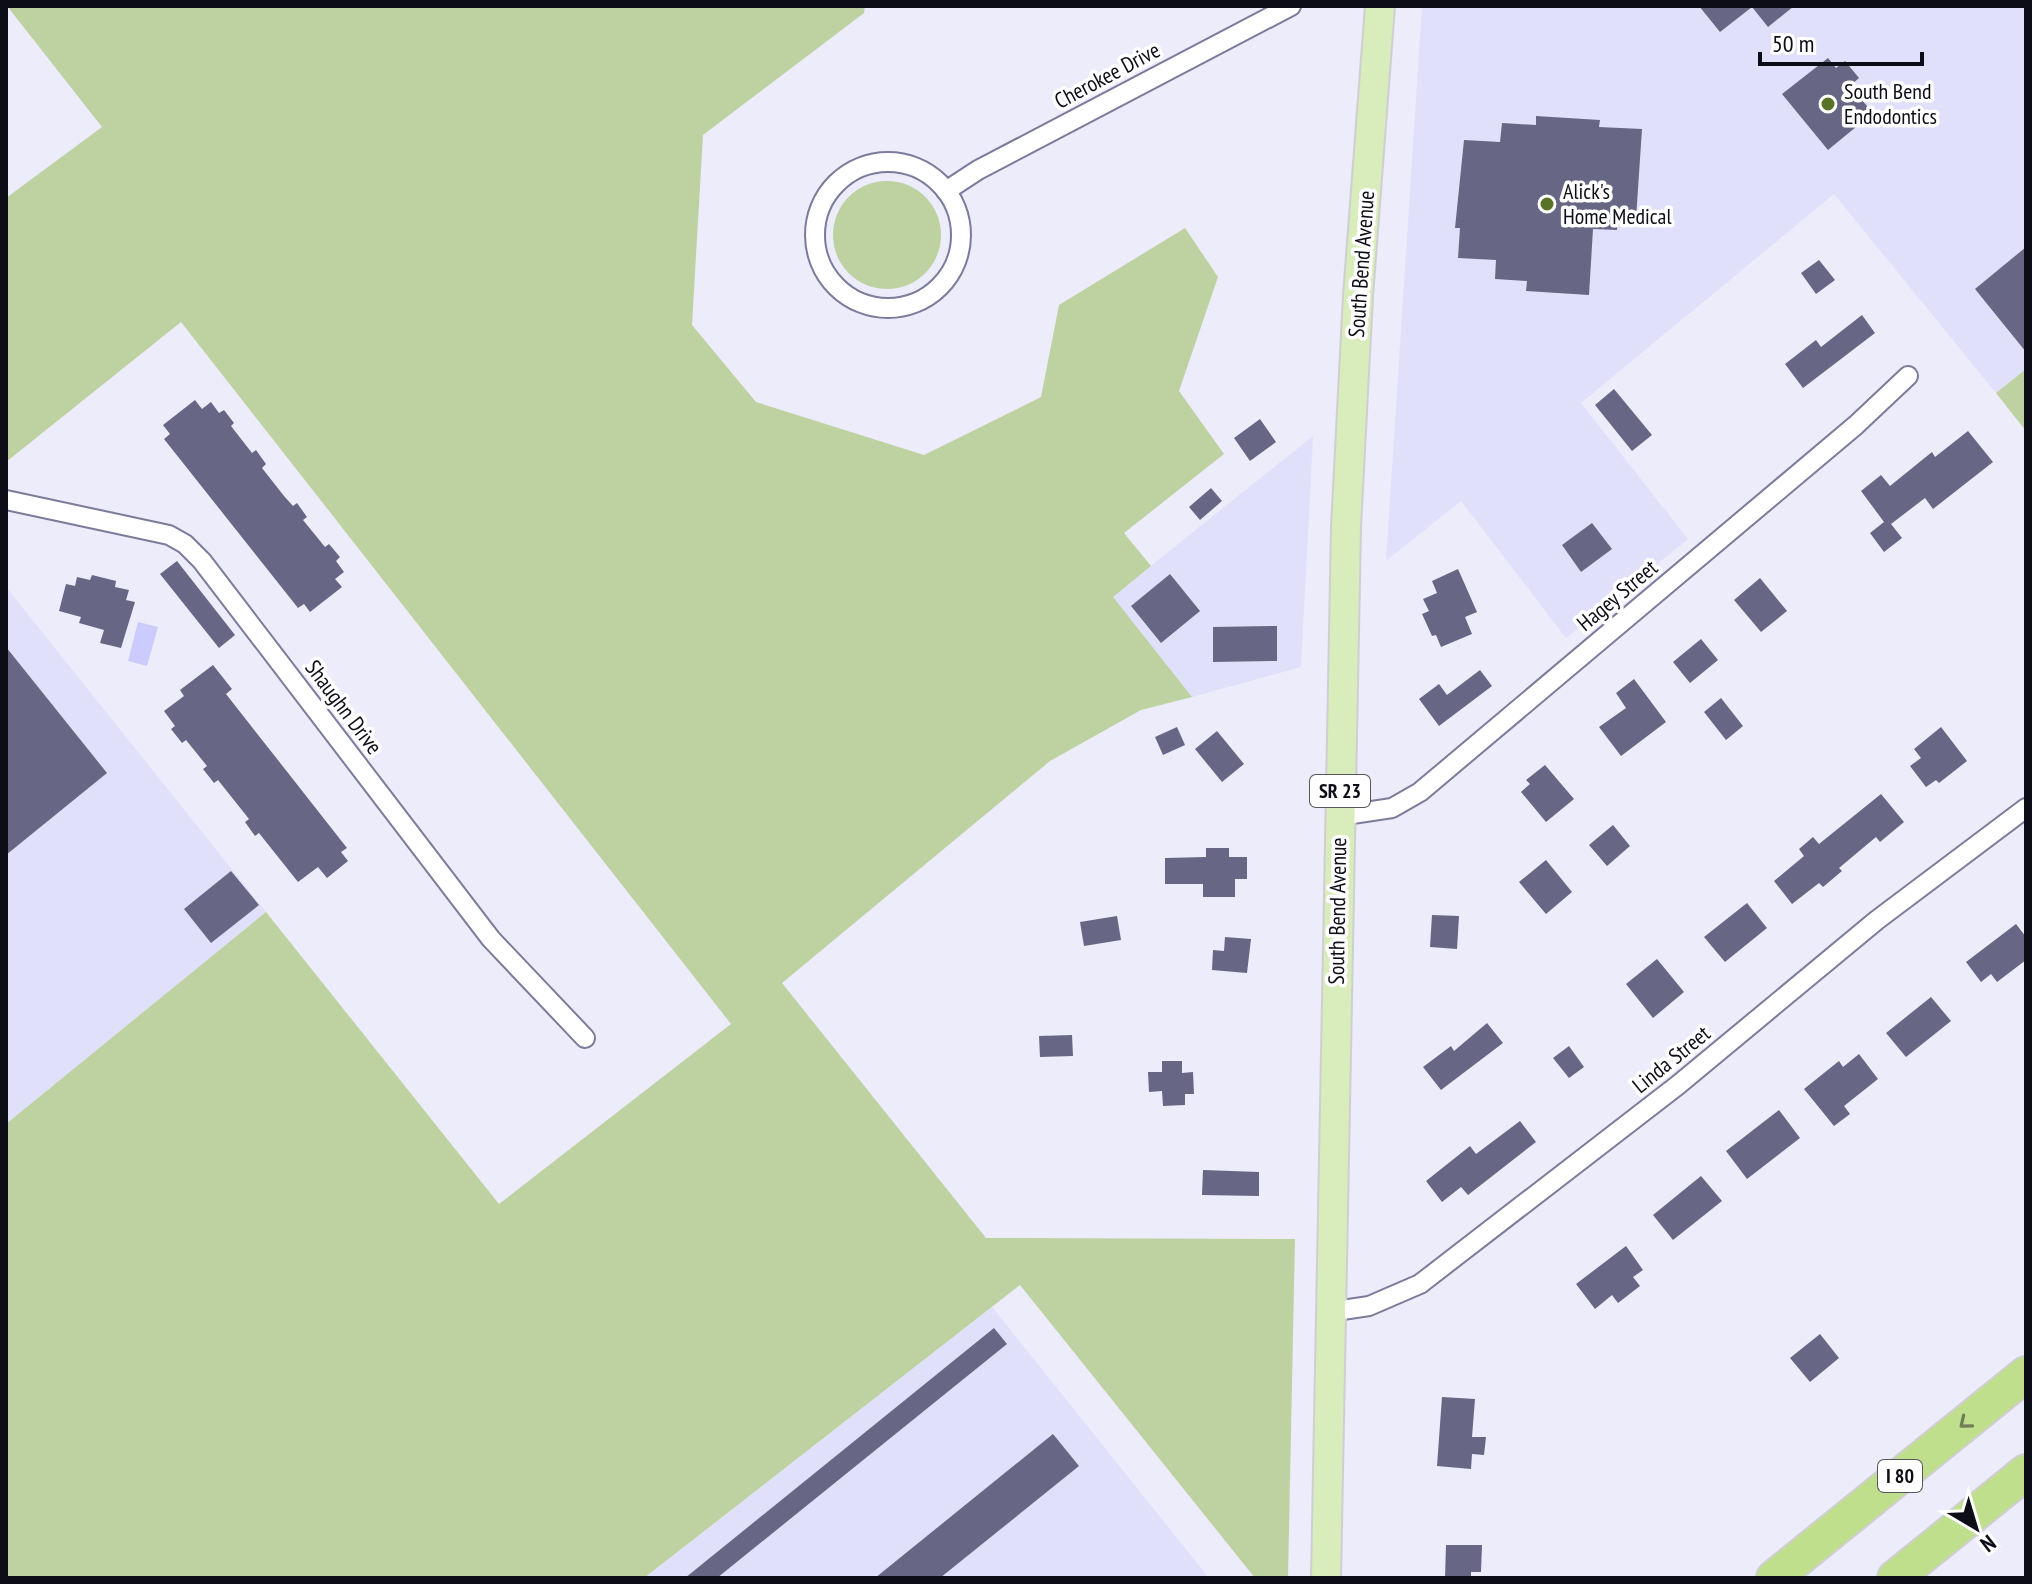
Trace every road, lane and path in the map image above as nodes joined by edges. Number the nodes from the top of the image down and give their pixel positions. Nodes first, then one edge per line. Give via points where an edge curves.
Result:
1 (1291, 6) edge
2 (1380, 6) edge
3 (946, 191) junction
4 (1908, 376) dead end
5 (6, 500) edge
6 (2026, 808) edge
7 (1339, 816) junction
8 (585, 1038) dead end
9 (1329, 1312) junction
10 (2026, 1374) edge
11 (2026, 1472) edge
12 (1326, 1578) edge
13 (1774, 1578) edge
14 (1895, 1578) edge

1 - 3 street, Cherokee Drive
2 - 7 main road, South Bend Avenue / SR 23 via 1346,527
3 - 3 street via 956,210 960,251 946,279 923,299 893,308 862,304 828,279 814,236 823,203 844,176 887,162 910,165
4 - 7 street, Hagey Street via 1420,792 1392,808
5 - 8 street, Shaughn Drive via 169,535 185,544 491,939
6 - 9 street, Linda Street via 1420,1284 1365,1308
7 - 9 main road, South Bend Avenue / SR 23
9 - 12 main road, South Bend Avenue / SR 23
10 -> 13 highway, I 80
11 - 14 highway

